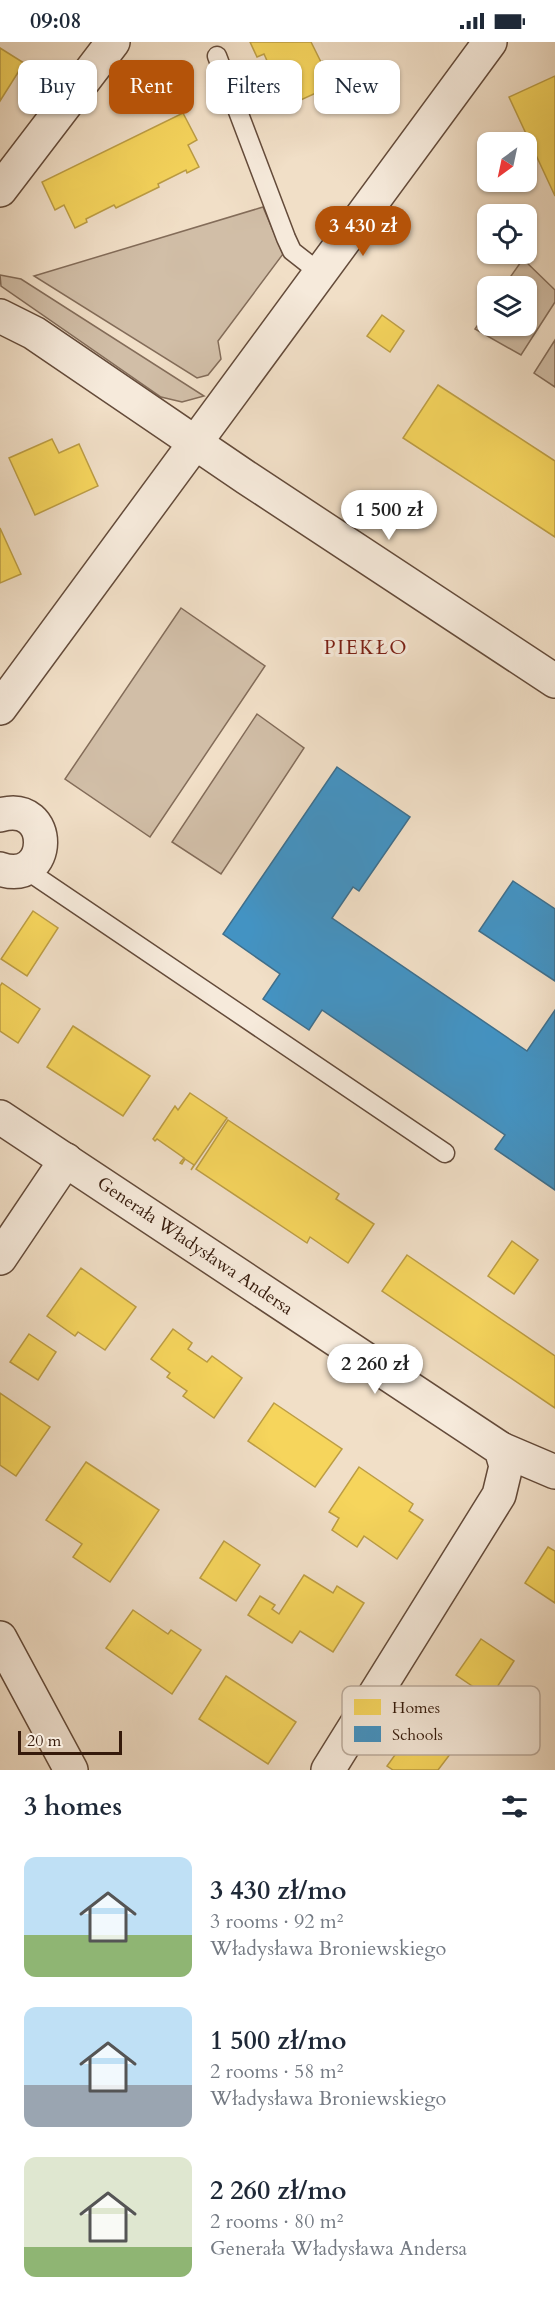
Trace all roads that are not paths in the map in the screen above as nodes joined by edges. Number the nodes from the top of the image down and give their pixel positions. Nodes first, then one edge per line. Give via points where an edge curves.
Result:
1 (113, 42) edge
2 (490, 42) edge
3 (217, 56) dead end
4 (0, 189) edge
5 (320, 273) junction
6 (0, 316) edge
7 (194, 442) junction
8 (555, 681) edge
9 (0, 708) edge
10 (0, 815) edge
11 (12, 869) edge
12 (0, 1117) edge
13 (445, 1153) dead end
14 (66, 1160) junction
15 (0, 1258) edge
16 (501, 1449) junction
17 (555, 1472) edge
18 (0, 1638) edge
19 (380, 1686) edge
20 (342, 1747) edge
21 (71, 1770) edge
22 (328, 1770) edge

1 - 4 street
2 - 5 street
3 - 5 lane via 286,238 292,250
5 - 7 street
6 - 7 street via 34,333
7 - 8 street
7 - 9 street
10 - 11 street via 21,814 37,827 41,846 38,856
11 - 13 lane
12 - 14 street, Generała Władysława Andersa
14 - 15 street
14 - 16 street, Generała Władysława Andersa
16 - 17 street, Generała Władysława Andersa
16 - 19 street via 506,1466 499,1495
18 - 21 street
20 - 22 street

